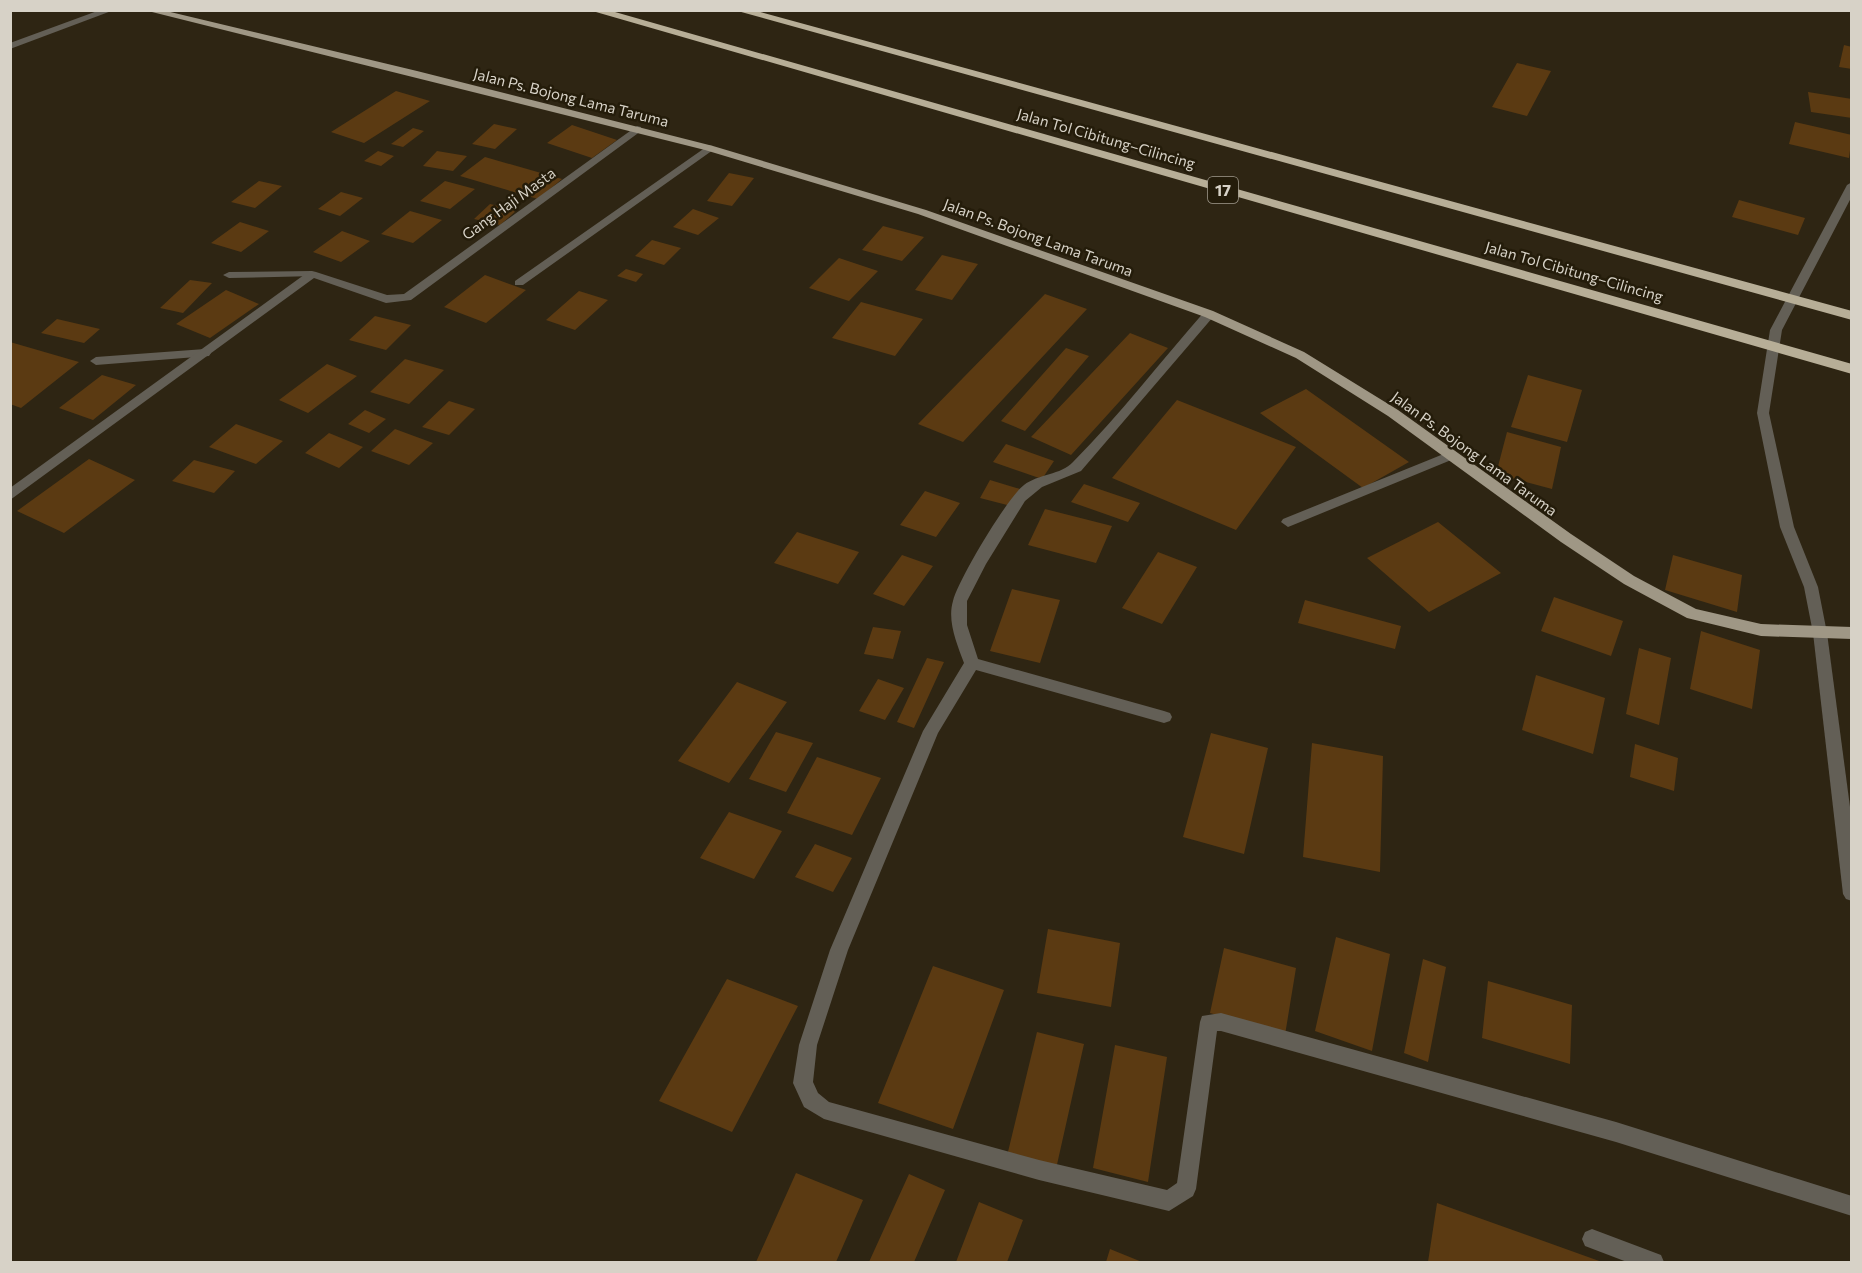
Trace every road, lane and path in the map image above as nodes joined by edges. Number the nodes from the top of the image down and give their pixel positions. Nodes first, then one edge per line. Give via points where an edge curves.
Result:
1 (110, 10) edge
2 (148, 10) edge
3 (594, 10) edge
4 (739, 10) edge
5 (10, 46) edge
6 (637, 129) junction
7 (709, 148) junction
8 (1851, 185) edge
9 (312, 274) junction
10 (229, 275) dead end
11 (519, 283) dead end
12 (1209, 314) junction
13 (1851, 316) edge
14 (205, 353) junction
15 (96, 361) dead end
16 (1851, 369) edge
17 (1451, 455) junction
18 (10, 495) edge
19 (1288, 522) dead end
20 (1820, 633) junction
21 (1851, 633) edge
22 (972, 663) junction
23 (1164, 717) dead end
24 (1851, 894) edge
25 (1851, 1206) edge
26 (1592, 1239) dead end
27 (1654, 1263) edge

1 - 5 street
2 - 6 main road, Jalan Ps. Bojong Lama Taruma
3 - 16 highway, Jalan Tol Cibitung–Cilincing / 17
4 - 13 highway, Jalan Tol Cibitung–Cilincing
6 - 7 main road, Jalan Ps. Bojong Lama Taruma
6 - 9 street, Gang Haji Masta via 407,297 376,297
7 - 11 street
7 - 12 main road, Jalan Ps. Bojong Lama Taruma via 922,213
8 - 20 street via 1776,330 1763,413 1787,527 1811,587
9 - 10 street
9 - 14 street
12 - 17 main road, Jalan Ps. Bojong Lama Taruma via 1300,355
12 - 22 street via 1076,468 1027,489 1020,499 960,599 959,621
14 - 15 street
14 - 18 street
17 - 19 street
17 - 20 main road, Jalan Ps. Bojong Lama Taruma via 1629,580 1692,614 1761,630
20 - 21 main road, Jalan Ps. Bojong Lama Taruma
20 - 24 street
22 - 23 street
22 - 25 street via 931,731 839,950 808,1045 803,1083 811,1100 824,1110 1090,1184 1169,1201 1186,1189 1205,1036 1209,1022 1221,1022 1616,1132
26 - 27 street

